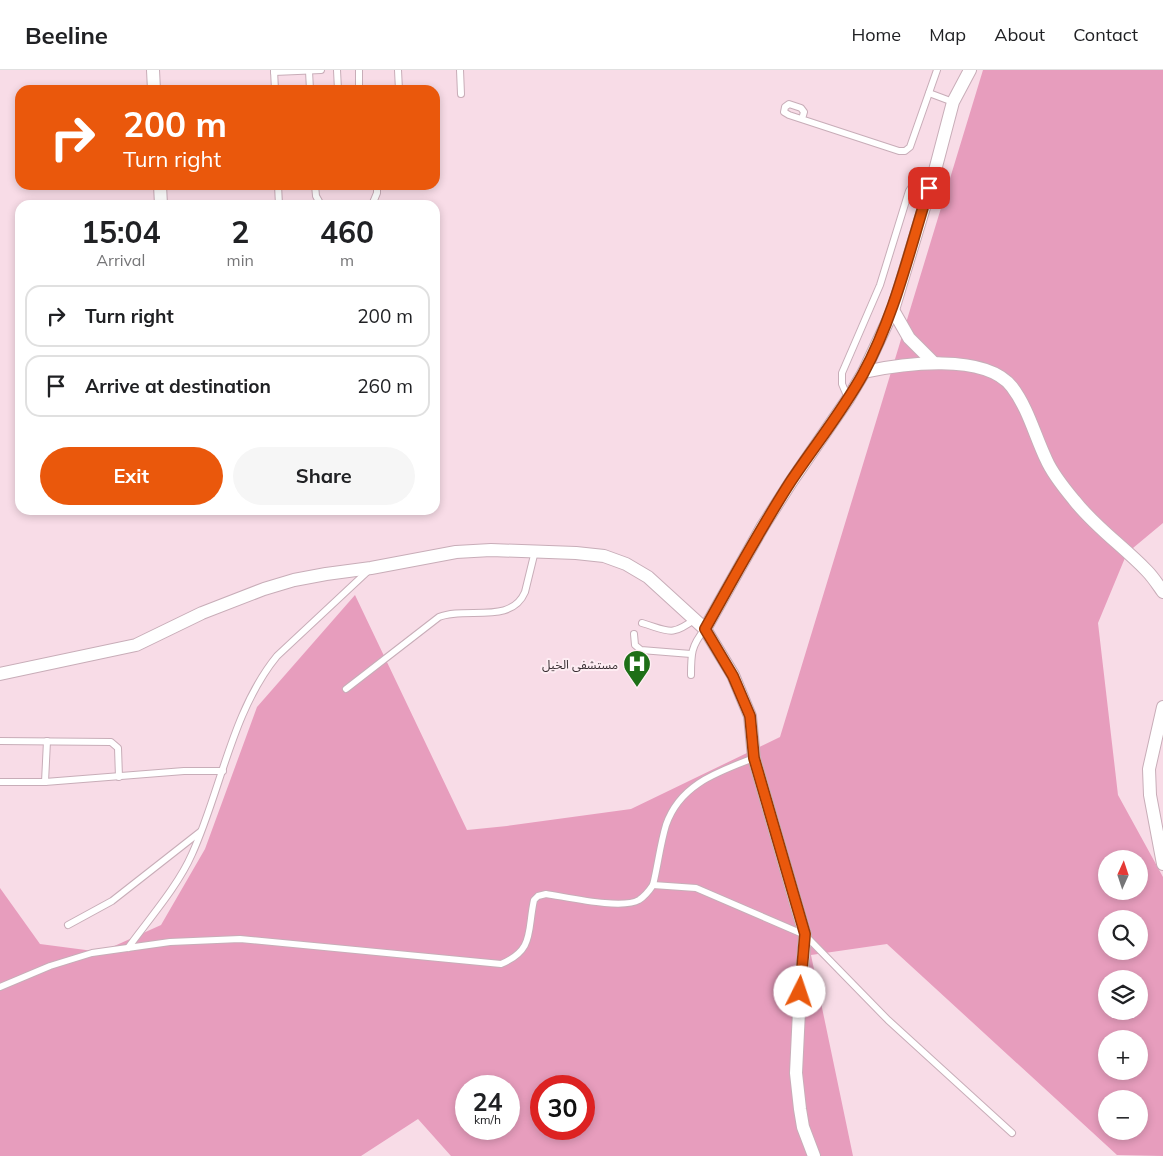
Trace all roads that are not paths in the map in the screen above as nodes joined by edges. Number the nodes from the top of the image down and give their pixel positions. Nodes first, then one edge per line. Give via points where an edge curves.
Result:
1 (153, 70) edge
2 (321, 70) edge
3 (337, 70) edge
4 (359, 70) edge
5 (398, 70) edge
6 (460, 70) edge
7 (937, 70) edge
8 (970, 70) edge
9 (274, 71) edge
10 (309, 71) edge
11 (154, 85) edge
12 (275, 85) edge
13 (310, 85) edge
14 (338, 85) edge
15 (359, 85) edge
16 (399, 85) edge
17 (929, 93) junction
18 (461, 94) dead end
19 (953, 102) junction
20 (802, 119) dead end
21 (932, 178) junction
22 (893, 310) junction
23 (933, 362) junction
24 (864, 372) junction
25 (848, 399) junction
26 (535, 551) junction
27 (370, 568) junction
28 (1163, 592) edge
29 (695, 619) junction
30 (642, 623) dead end
31 (705, 629) junction
32 (634, 634) dead end
33 (691, 654) junction
34 (0, 674) edge
35 (691, 675) dead end
36 (346, 689) dead end
37 (1163, 707) edge
38 (0, 742) edge
39 (47, 742) junction
40 (754, 758) junction
41 (223, 771) junction
42 (119, 777) junction
43 (0, 782) edge
44 (45, 782) junction
45 (200, 832) junction
46 (1163, 864) edge
47 (653, 885) junction
48 (68, 925) dead end
49 (805, 934) junction
50 (128, 948) junction
51 (0, 987) edge
52 (1012, 1133) dead end
53 (814, 1156) edge

1 - 11 street
2 - 10 lane
3 - 14 lane
4 - 15 lane
5 - 16 lane
6 - 18 lane
7 - 17 lane
8 - 19 street
9 - 10 lane
9 - 12 lane
10 - 13 lane
17 - 19 lane
17 - 20 lane via 910,147 905,151
19 - 21 street
21 - 22 street
21 - 25 lane via 919,180 909,191 880,285 842,373
22 - 23 street via 909,338
22 - 24 street
23 - 24 street
23 - 28 street via 988,371 1012,386 1047,461 1074,500 1096,525 1148,572
24 - 25 street
25 - 31 street via 763,526
26 - 27 street via 456,552
26 - 29 street via 604,556 626,564 648,577
26 - 36 lane via 522,598 513,608 439,617
27 - 34 street via 294,580 264,589 202,613 136,645
27 - 41 lane via 264,672 248,703
29 - 30 lane via 674,631
29 - 31 street
31 - 33 lane
31 - 40 street via 733,676 750,716
32 - 33 lane via 635,645 641,650
33 - 35 lane
37 - 46 street via 1149,769 1150,795
38 - 39 lane
39 - 42 lane via 111,742 118,748
39 - 44 lane
40 - 47 lane via 700,781 684,796 667,824
40 - 49 street
41 - 42 lane
41 - 45 lane
42 - 44 lane
43 - 44 lane
45 - 48 lane via 112,901
45 - 50 lane via 183,872
47 - 49 lane via 696,888
47 - 50 lane via 639,900 626,904 546,894 538,896 534,900 526,943 514,958 501,964 240,939 170,942
49 - 52 lane via 888,1020
49 - 53 street via 796,1073 802,1118
50 - 51 lane via 92,953 58,963

